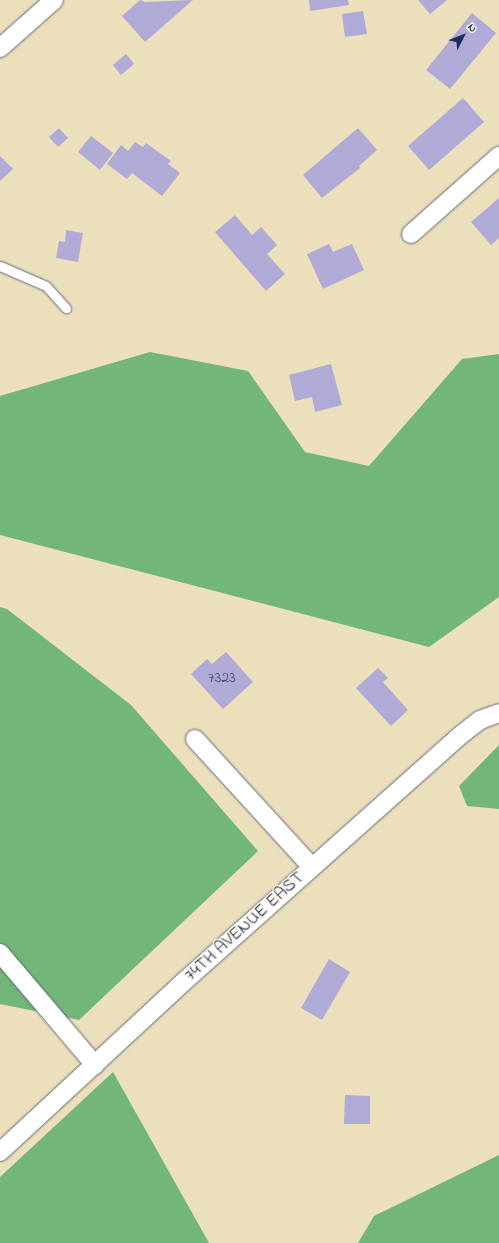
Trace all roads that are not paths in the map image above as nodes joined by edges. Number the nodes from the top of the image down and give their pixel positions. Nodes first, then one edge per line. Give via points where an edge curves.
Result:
1 (54, 0) edge
2 (0, 48) edge
3 (499, 156) edge
4 (411, 234) dead end
5 (0, 266) edge
6 (66, 308) dead end
7 (499, 713) edge
8 (195, 739) dead end
9 (312, 867) junction
10 (0, 952) edge
11 (95, 1065) junction
12 (0, 1152) edge

1 - 2 street
3 - 4 street
5 - 6 lane via 46,286
7 - 9 street, 74TH AVENUE EAST via 480,720 463,734
8 - 9 street
9 - 11 street, 74TH AVENUE EAST
10 - 11 street
11 - 12 street, 74TH AVENUE EAST

